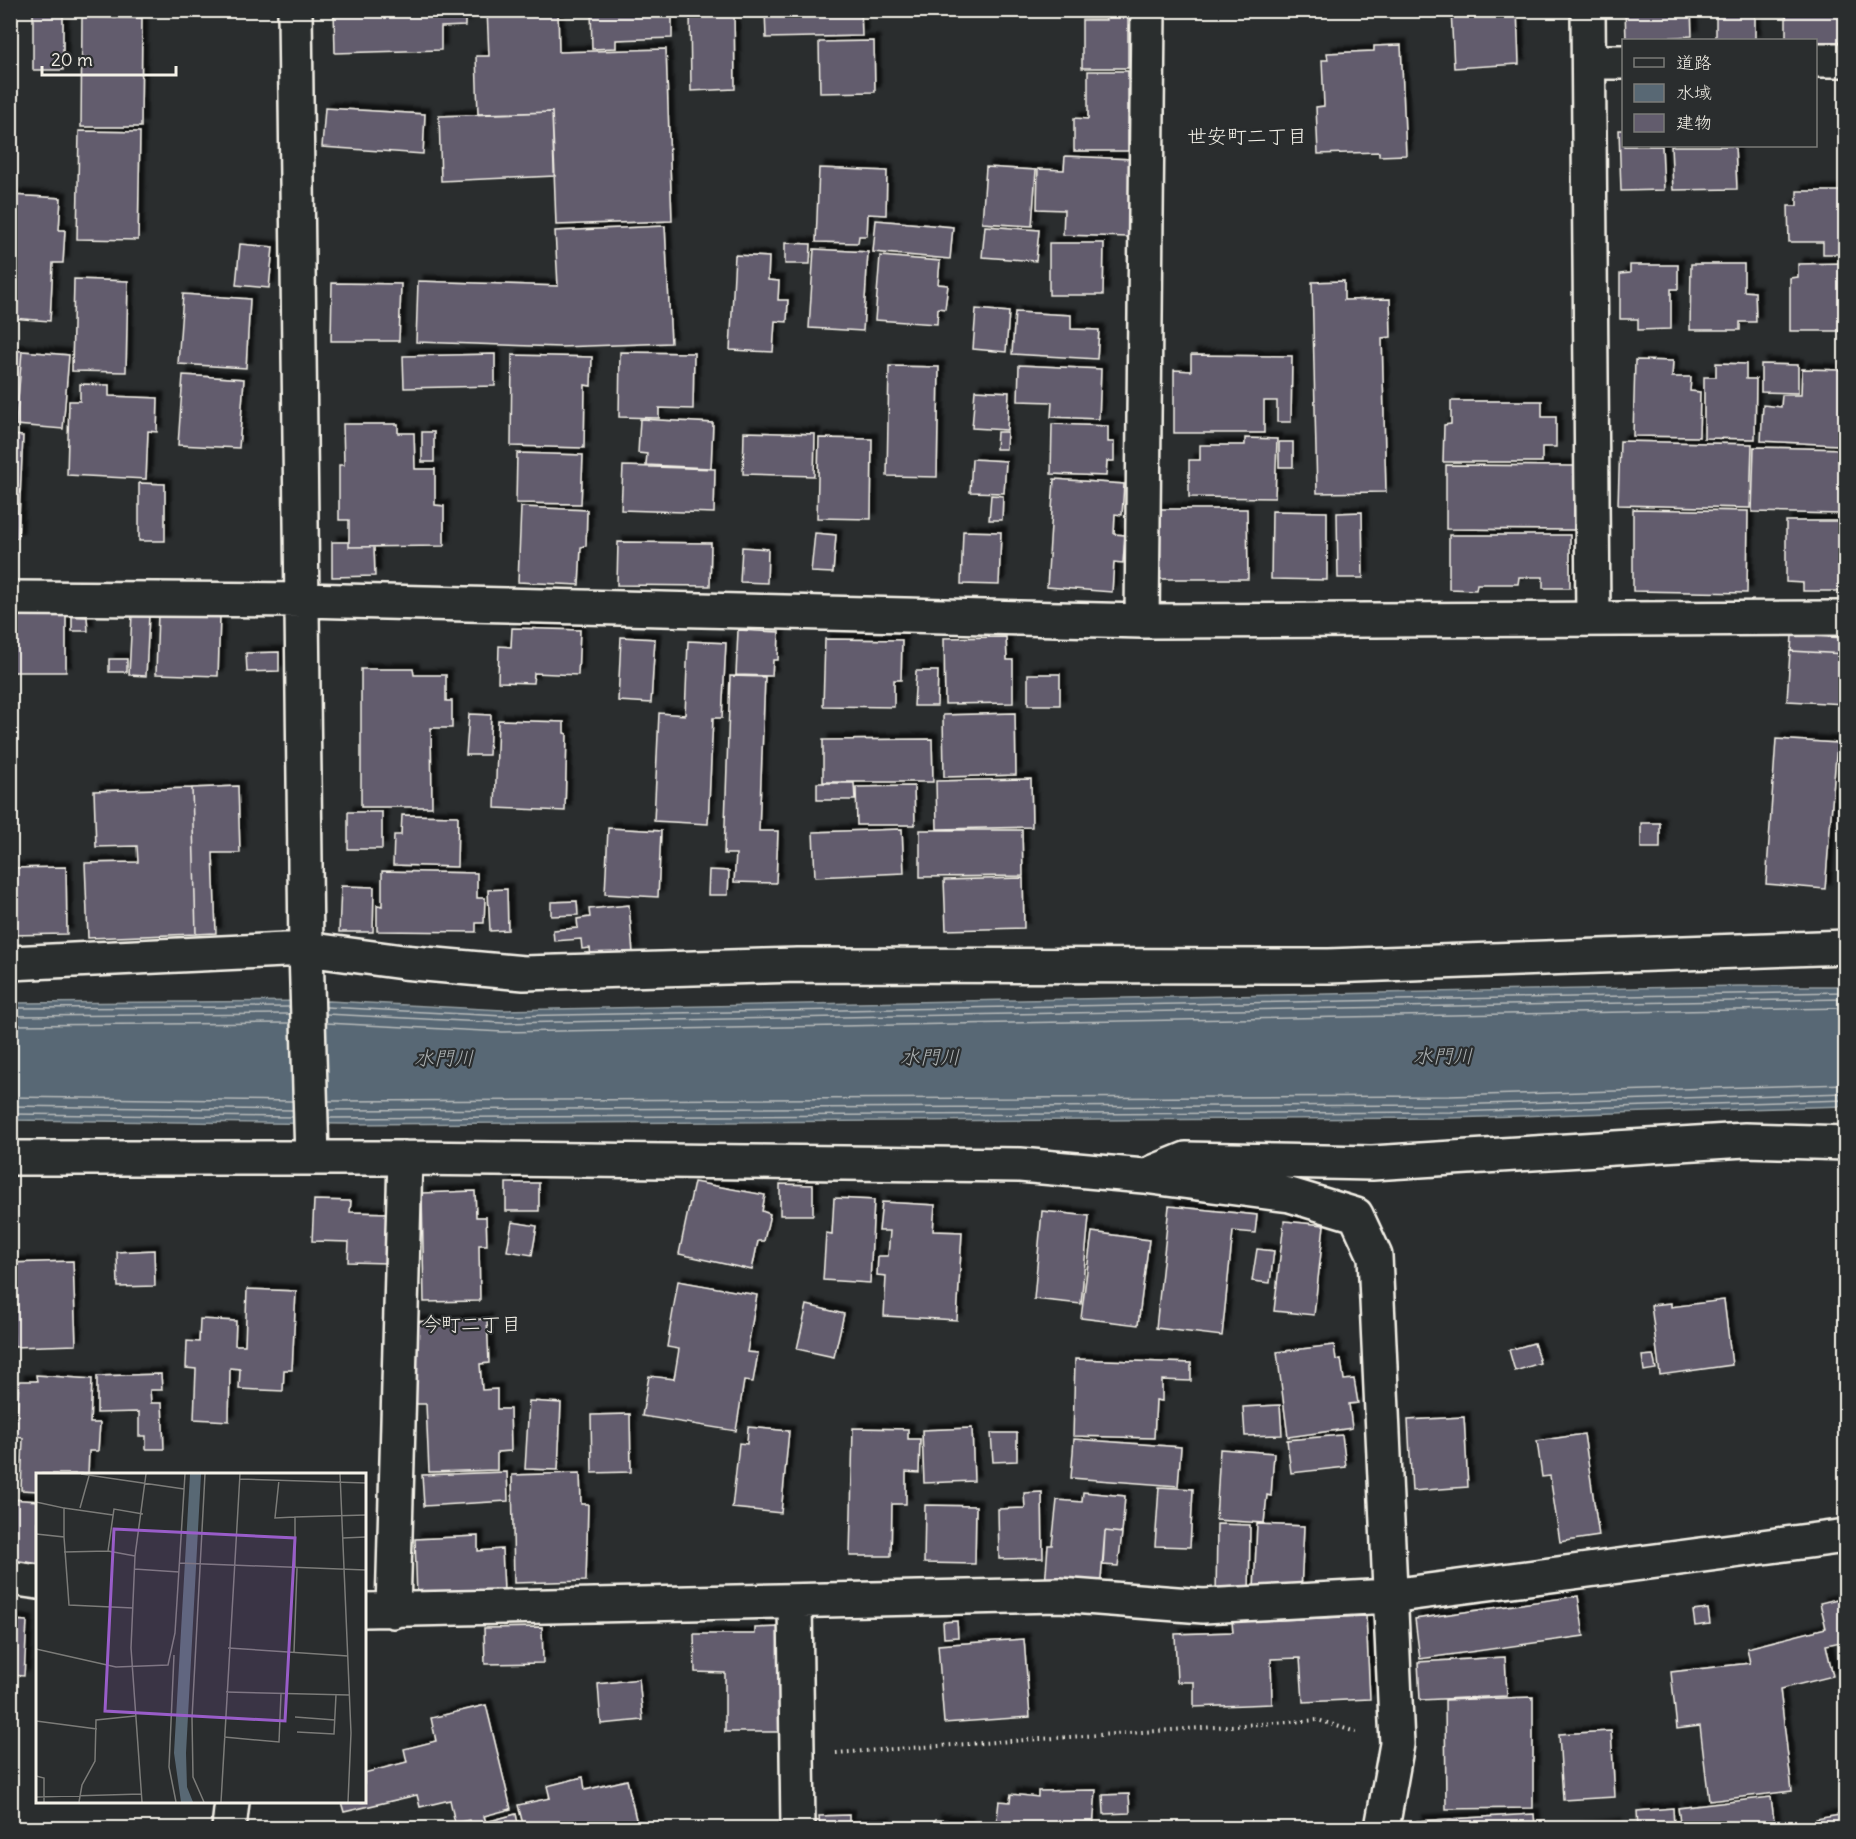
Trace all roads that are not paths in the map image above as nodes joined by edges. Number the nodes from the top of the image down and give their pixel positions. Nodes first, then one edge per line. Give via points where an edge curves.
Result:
1 (295, 10) edge
2 (1148, 10) edge
3 (1588, 10) edge
4 (1817, 60) edge
5 (1845, 60) edge
6 (1591, 62) junction
7 (1622, 62) edge
8 (10, 598) edge
9 (303, 600) junction
10 (1845, 618) edge
11 (1593, 619) junction
12 (1143, 621) junction
13 (1845, 947) edge
14 (306, 949) junction
15 (10, 963) edge
16 (1845, 1143) edge
17 (311, 1144) junction
18 (10, 1158) edge
19 (405, 1158) junction
20 (1144, 1176) junction
21 (1845, 1536) edge
22 (10, 1578) edge
23 (36, 1582) edge
24 (1390, 1596) junction
25 (795, 1603) junction
26 (379, 1611) edge
27 (232, 1803) edge
28 (229, 1828) edge
29 (798, 1828) edge
30 (1382, 1828) edge

1 - 9 street
2 - 12 street
3 - 6 street
4 - 5 street
6 - 7 street
6 - 11 street
8 - 9 street
9 - 12 street
9 - 14 street
10 - 11 street
11 - 12 street
13 - 14 street via 1329,966 798,965 524,973 404,963
14 - 15 street
14 - 17 street
16 - 20 street via 1745,1140 1372,1163 1186,1160
17 - 18 street
17 - 19 street
19 - 20 street via 1020,1165
19 - 26 street
20 - 24 street via 1290,1195 1356,1215 1375,1256
21 - 24 street
22 - 23 street
24 - 25 street via 1203,1606 1059,1595
24 - 30 street via 1397,1744
25 - 26 street
25 - 29 street
27 - 28 street

